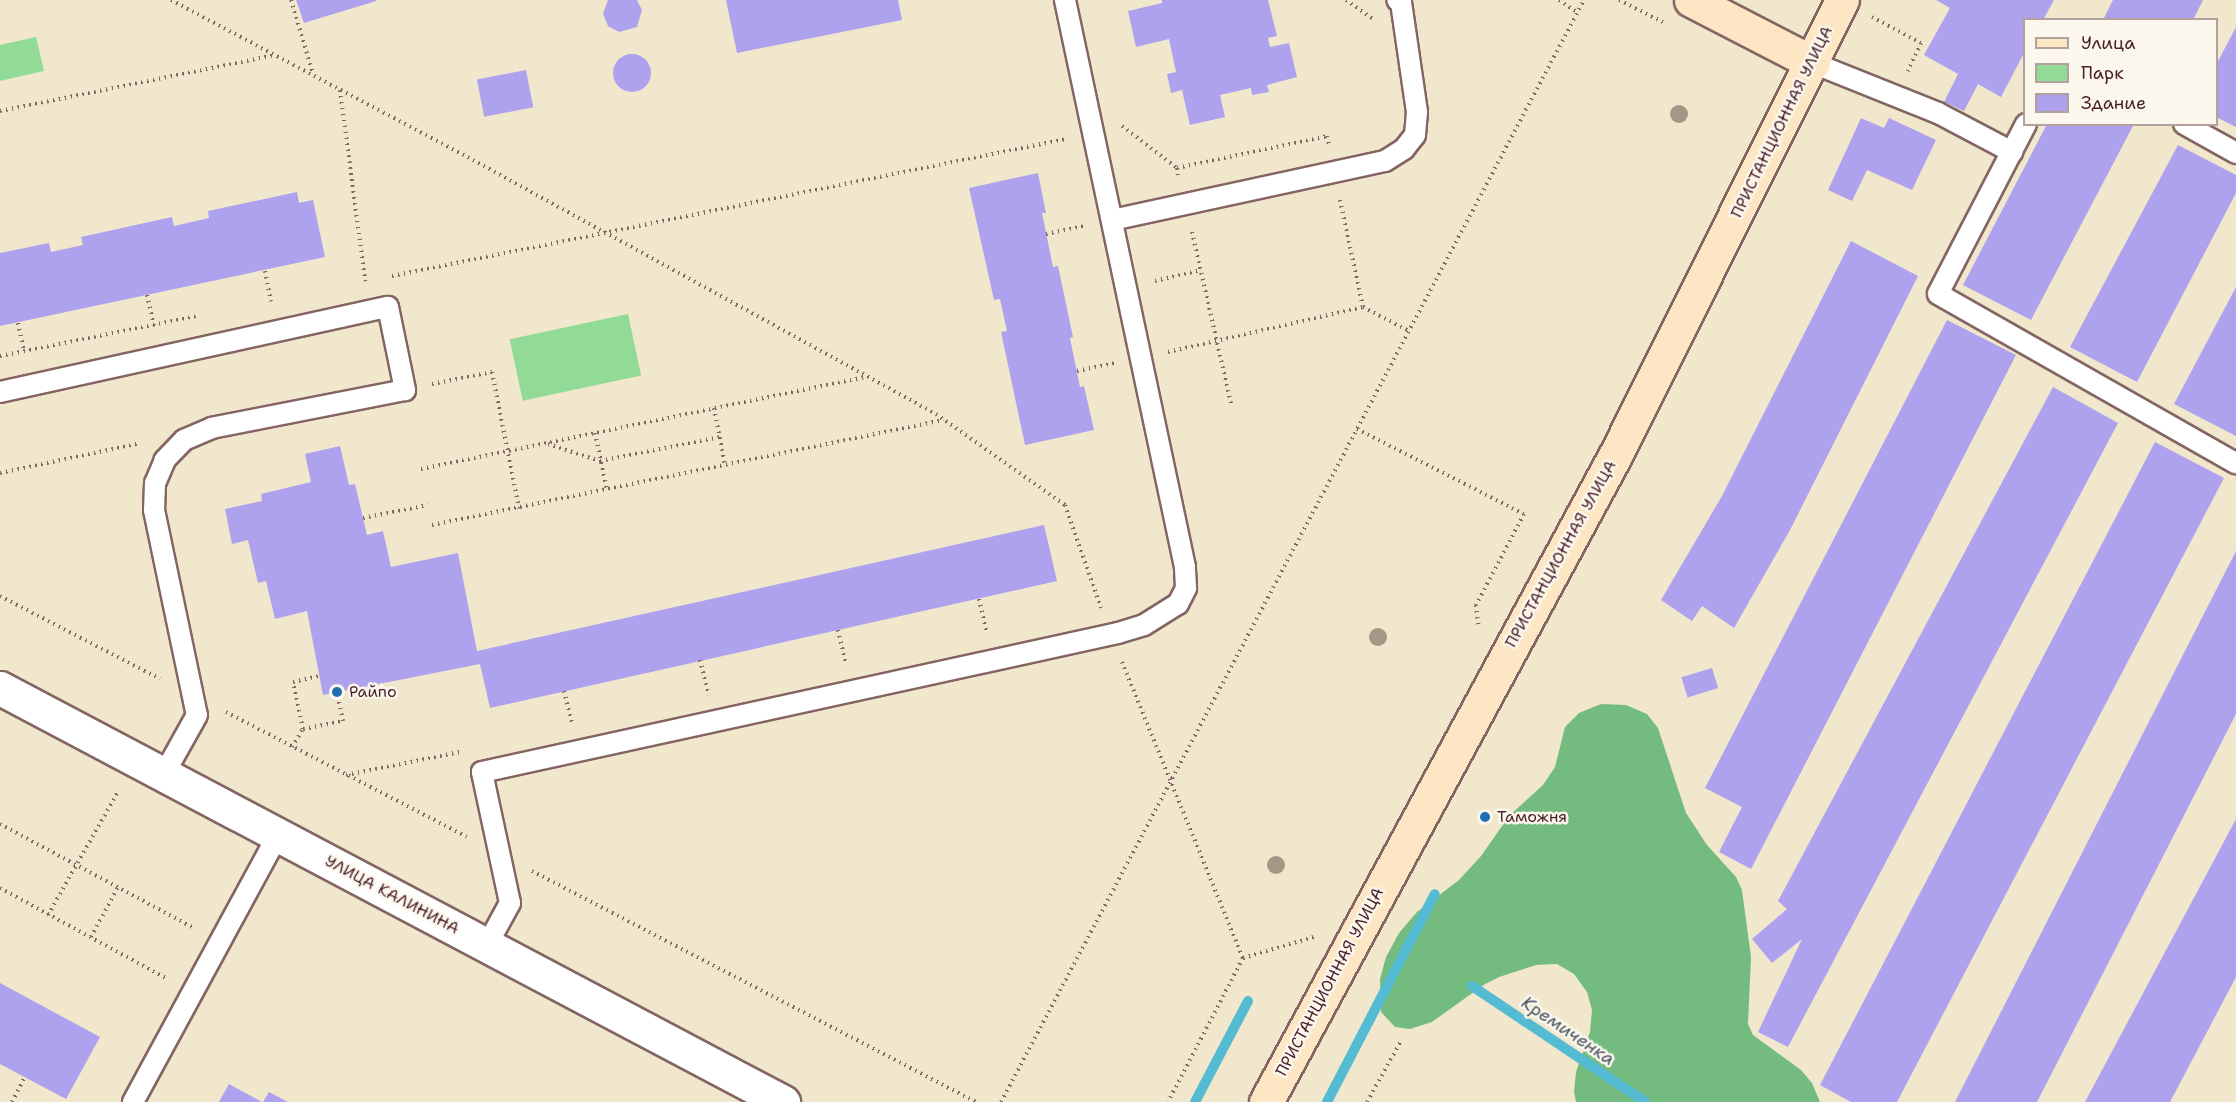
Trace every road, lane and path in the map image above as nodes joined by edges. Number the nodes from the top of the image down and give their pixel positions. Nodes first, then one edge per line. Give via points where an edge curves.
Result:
1 (171, 0) edge
2 (291, 0) edge
3 (1065, 0) edge
4 (1346, 0) edge
5 (1397, 0) edge
6 (1559, 0) edge
7 (1584, 0) edge
8 (1691, 0) edge
9 (1842, 0) edge
10 (1577, 12) junction
11 (1385, 27) dead end
12 (276, 55) junction
13 (1813, 63) junction
14 (313, 75) junction
15 (339, 89) junction
16 (1896, 96) junction
17 (0, 111) edge
18 (2025, 126) edge
19 (2188, 126) edge
20 (1072, 149) dead end
21 (2012, 152) junction
22 (2236, 153) edge
23 (1112, 220) junction
24 (1088, 225) dead end
25 (606, 233) junction
26 (1046, 234) dead end
27 (1201, 270) dead end
28 (265, 271) dead end
29 (388, 277) dead end
30 (377, 279) dead end
31 (365, 282) junction
32 (355, 284) dead end
33 (1126, 287) junction
34 (147, 295) dead end
35 (281, 299) dead end
36 (271, 301) junction
37 (259, 303) dead end
38 (200, 315) dead end
39 (18, 323) dead end
40 (154, 325) junction
41 (1408, 331) junction
42 (24, 351) junction
43 (0, 356) edge
44 (1141, 358) junction
45 (1118, 362) dead end
46 (1077, 371) dead end
47 (867, 376) junction
48 (405, 390) junction
49 (0, 392) edge
50 (714, 408) junction
51 (944, 420) junction
52 (1357, 429) junction
53 (595, 433) junction
54 (720, 437) junction
55 (145, 442) dead end
56 (546, 444) junction
57 (508, 451) junction
58 (600, 461) junction
59 (2236, 463) edge
60 (725, 465) junction
61 (421, 469) dead end
62 (0, 473) edge
63 (607, 490) junction
64 (428, 505) dead end
65 (519, 508) junction
66 (363, 518) dead end
67 (432, 525) dead end
68 (979, 598) dead end
69 (1476, 605) dead end
70 (838, 630) dead end
71 (1111, 635) junction
72 (988, 638) dead end
73 (700, 660) dead end
74 (847, 669) dead end
75 (319, 676) dead end
76 (0, 688) edge
77 (564, 691) dead end
78 (337, 692) dead end
79 (710, 699) dead end
80 (573, 728) dead end
81 (303, 729) junction
82 (292, 747) dead end
83 (466, 751) dead end
84 (150, 767) junction
85 (346, 774) dead end
86 (1170, 783) junction
87 (0, 824) edge
88 (278, 835) junction
89 (76, 865) junction
90 (118, 887) junction
91 (0, 888) edge
92 (48, 915) junction
93 (194, 929) dead end
94 (91, 938) junction
95 (487, 945) junction
96 (166, 978) dead end
97 (1400, 1043) dead end
98 (25, 1077) dead end
99 (12, 1102) edge
100 (133, 1102) edge
101 (783, 1102) edge
102 (1002, 1102) edge
103 (1168, 1102) edge
104 (1266, 1102) edge
105 (1367, 1102) edge

1 - 12 path
2 - 14 path
3 - 23 lane
4 - 11 path
5 - 23 lane via 1401,2 1417,112 1415,135 1404,149 1385,161
6 - 10 path
7 - 10 path
8 - 13 main road
9 - 13 main road, ПРИСТАНЦИОННАЯ УЛИЦА
9 - 16 path via 1921,44
10 - 41 path
12 - 14 path
12 - 17 path
13 - 16 lane
13 - 104 main road, ПРИСТАНЦИОННАЯ УЛИЦА via 1616,454
14 - 15 path
15 - 25 path
15 - 31 path
16 - 21 lane
18 - 21 lane
19 - 22 lane
20 - 25 path via 1069,138
21 - 59 lane via 1938,294
23 - 33 lane
24 - 26 path
25 - 29 path
25 - 47 path
27 - 33 path
28 - 36 path
30 - 31 path
31 - 32 path
33 - 44 lane
34 - 40 path
35 - 36 path
36 - 37 path
38 - 40 path
39 - 42 path
40 - 42 path
41 - 44 path via 1363,308
41 - 52 path
42 - 43 path
44 - 71 lane via 1185,567 1186,588 1178,604 1165,615
45 - 46 path
47 - 50 path
47 - 51 path
48 - 49 lane via 388,307
48 - 57 path via 492,372
48 - 84 lane via 212,428 184,440 165,460 155,483 154,510 197,715
50 - 53 path
50 - 54 path
51 - 60 path
51 - 71 path via 1065,505
52 - 69 path via 1524,514
52 - 86 path
53 - 56 path
53 - 58 path
54 - 58 path
54 - 60 path
55 - 62 path
56 - 57 path
56 - 58 path
57 - 61 path
57 - 65 path
58 - 63 path
60 - 63 path
63 - 65 path
64 - 66 path
65 - 67 path
68 - 72 path
70 - 74 path
71 - 86 path
71 - 95 lane via 482,772 510,903
73 - 79 path
75 - 81 path via 293,682
76 - 84 street, УЛИЦА КАЛИНИНА
77 - 80 path
78 - 81 path via 343,721
81 - 82 path
83 - 85 path
84 - 88 street, УЛИЦА КАЛИНИНА
84 - 89 path
86 - 102 path
86 - 103 path via 1243,958
87 - 89 path
88 - 95 street, УЛИЦА КАЛИНИНА
88 - 100 lane
89 - 90 path
89 - 92 path
90 - 93 path
90 - 94 path
91 - 92 path
92 - 94 path
94 - 96 path
95 - 101 street, УЛИЦА КАЛИНИНА
97 - 105 path
98 - 99 path

